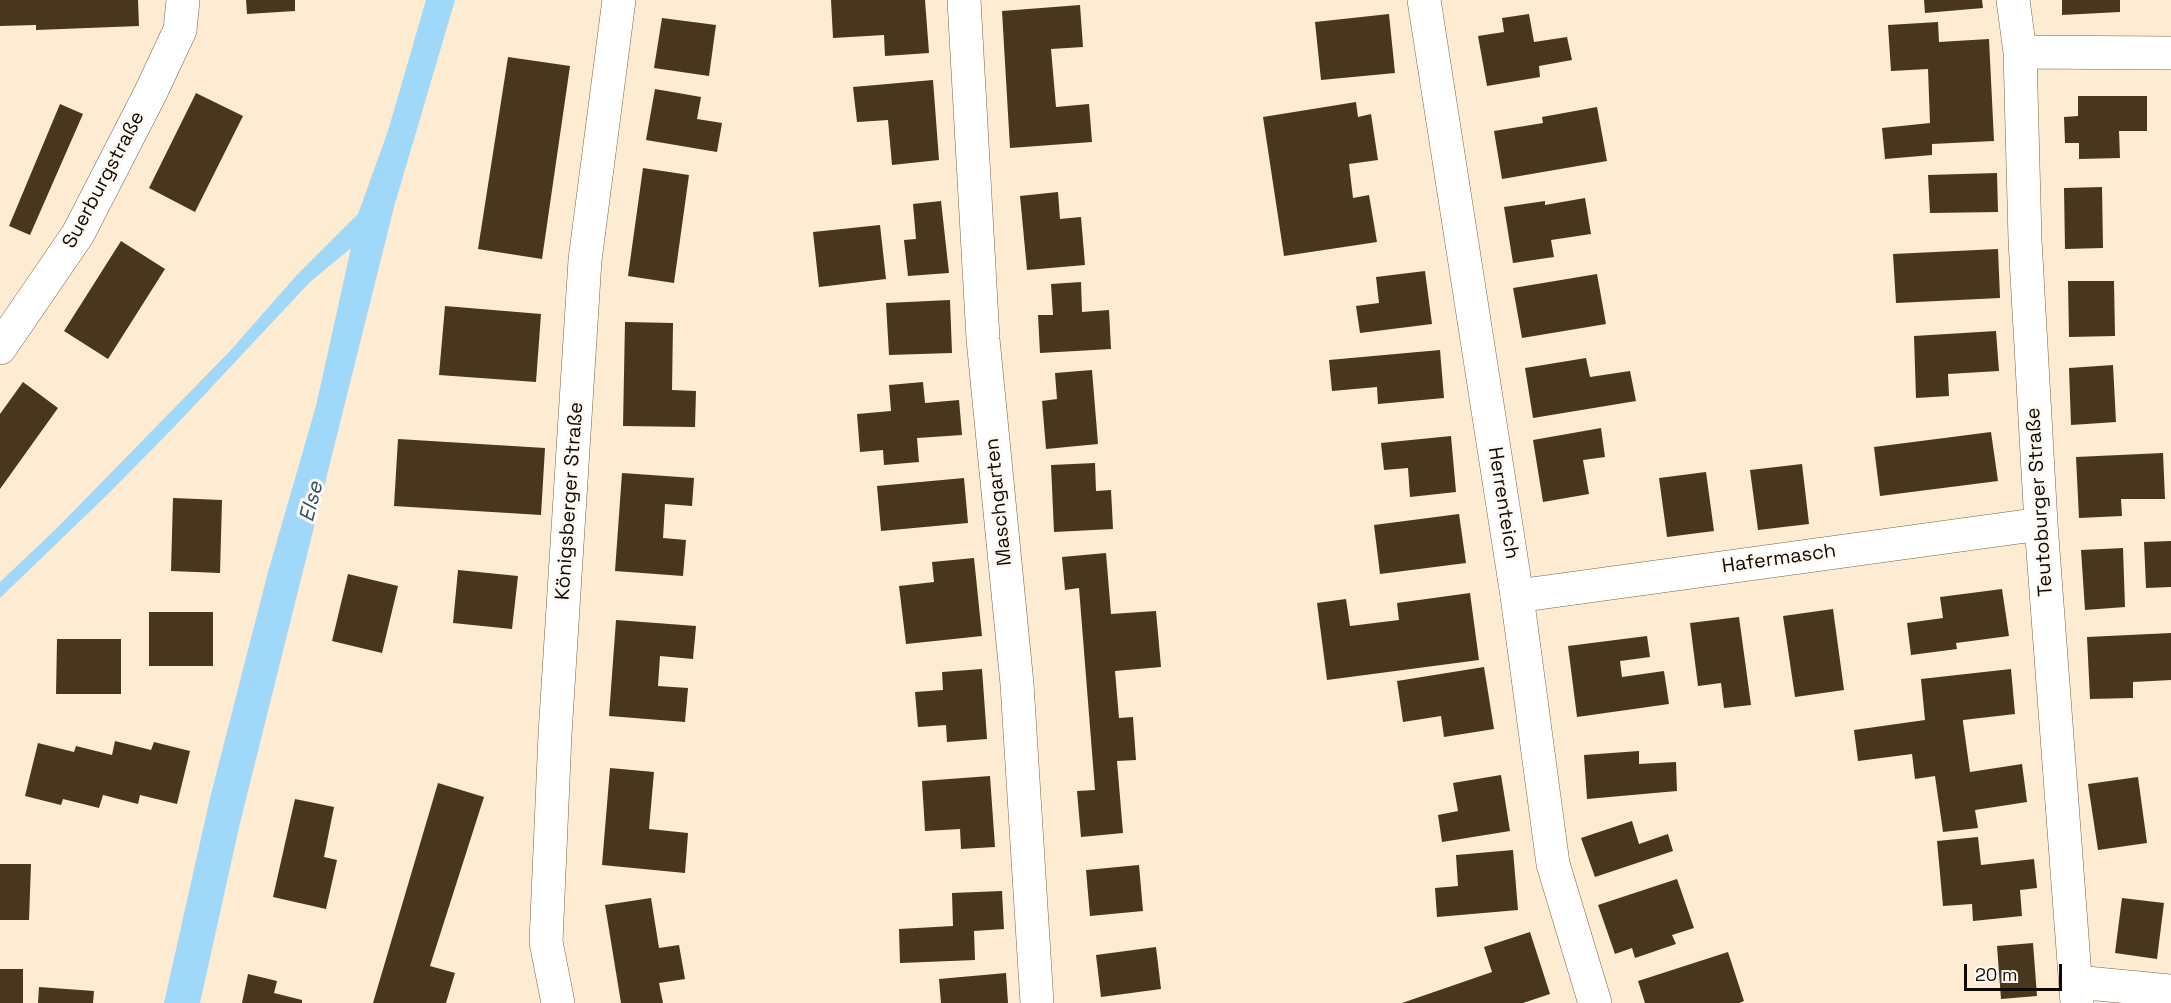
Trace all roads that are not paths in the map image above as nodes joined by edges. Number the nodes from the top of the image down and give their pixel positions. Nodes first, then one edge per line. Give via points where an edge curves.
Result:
1 (183, 0) edge
2 (619, 0) edge
3 (964, 0) edge
4 (1424, 0) edge
5 (2013, 0) edge
6 (2020, 52) junction
7 (2171, 53) edge
8 (0, 348) edge
9 (2041, 524) junction
10 (1517, 596) junction
11 (2171, 991) edge
12 (2076, 992) edge
13 (558, 1003) edge
14 (1037, 1003) edge
15 (1595, 1003) edge

1 - 8 street, Suerburgstraße via 180,30 78,234
2 - 13 street, Königsberger Straße via 585,260 555,734 546,942
3 - 14 street, Maschgarten via 983,339 1017,684
4 - 10 street, Herrenteich
5 - 6 street, Teutoburger Straße
6 - 7 street
6 - 9 street, Teutoburger Straße via 2025,240
9 - 10 street, Hafermasch
9 - 12 street, Teutoburger Straße
10 - 15 street, Herrenteich via 1552,864
11 - 12 street

